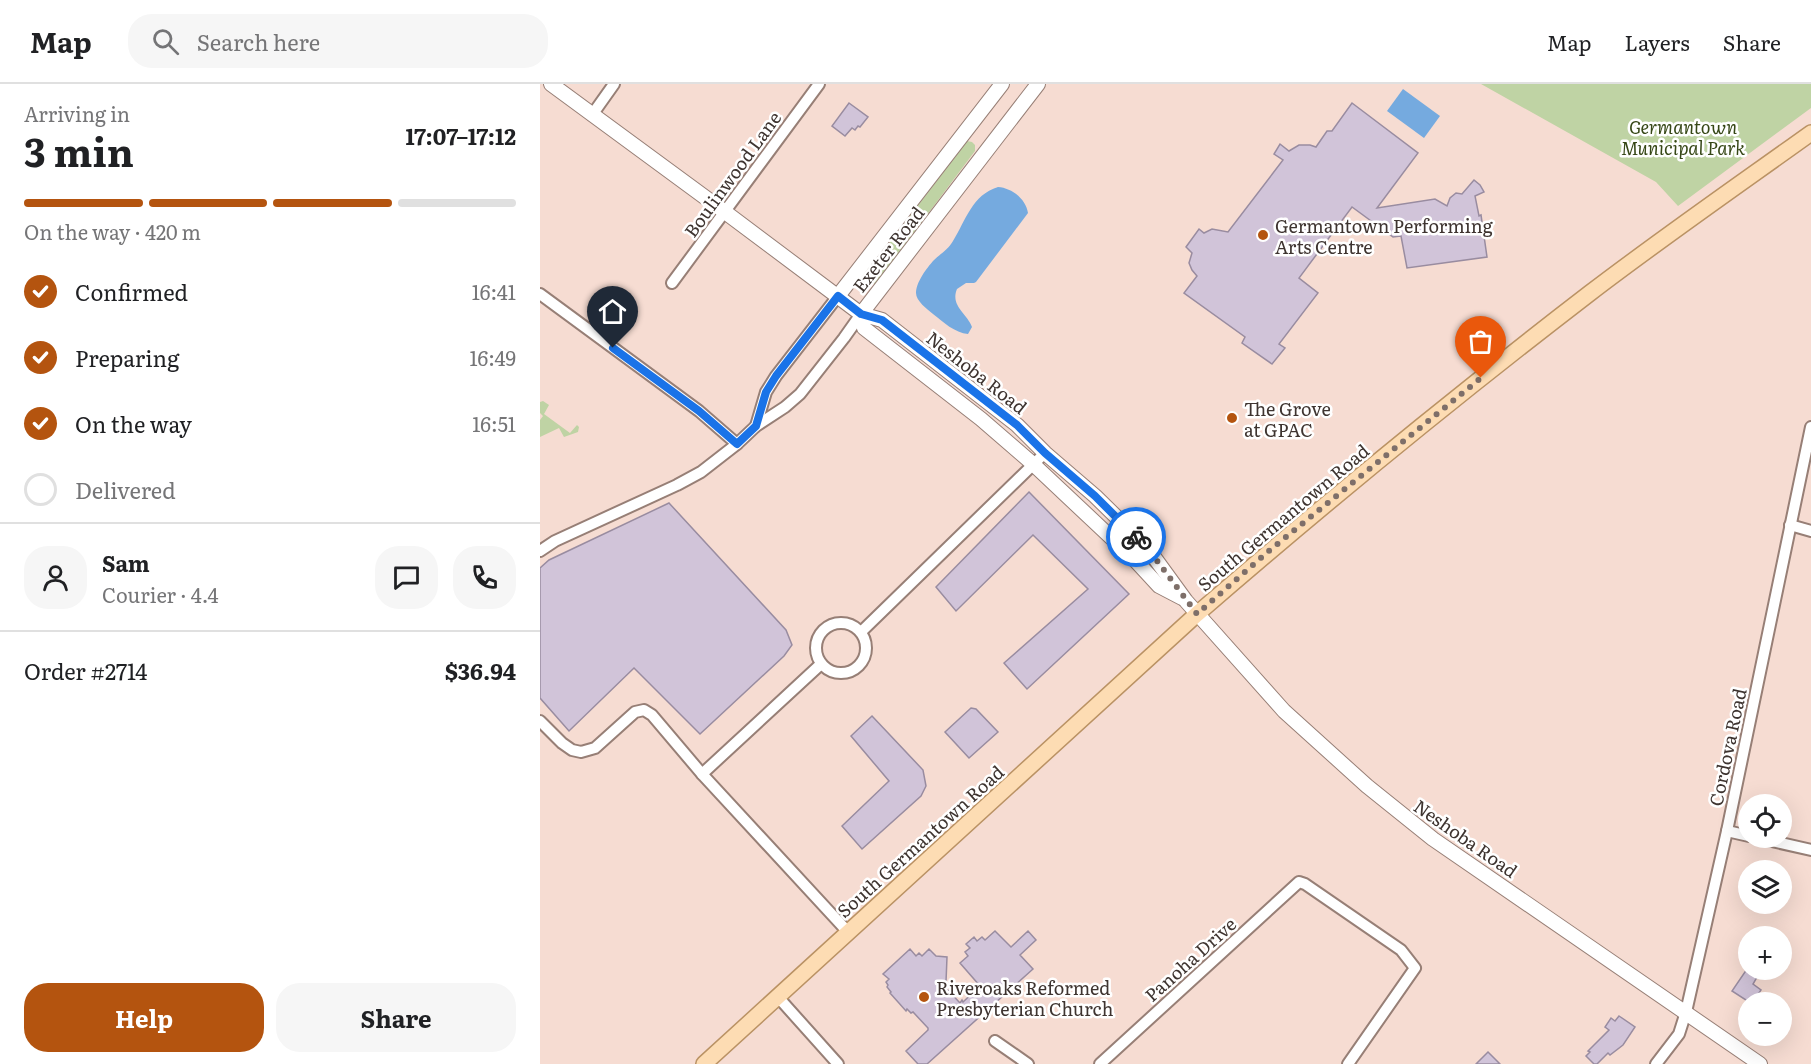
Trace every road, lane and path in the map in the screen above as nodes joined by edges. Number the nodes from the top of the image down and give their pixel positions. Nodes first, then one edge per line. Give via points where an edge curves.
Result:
1 (551, 84) edge
2 (614, 84) edge
3 (819, 84) edge
4 (1002, 84) edge
5 (1038, 84) edge
6 (592, 115) junction
7 (1811, 133) edge
8 (725, 212) junction
9 (672, 283) dead end
10 (540, 294) edge
11 (838, 296) junction
12 (861, 314) junction
13 (756, 426) junction
14 (1811, 428) edge
15 (737, 444) junction
16 (1045, 453) junction
17 (1033, 464) junction
18 (1790, 525) junction
19 (1811, 531) edge
20 (540, 551) edge
21 (1186, 601) junction
22 (1197, 614) junction
23 (861, 632) junction
24 (821, 664) junction
25 (540, 721) edge
26 (702, 774) junction
27 (1727, 831) junction
28 (1738, 834) edge
29 (1792, 846) edge
30 (1811, 850) edge
31 (848, 932) junction
32 (778, 997) junction
33 (1686, 1012) junction
34 (995, 1041) dead end
35 (704, 1064) edge
36 (838, 1064) edge
37 (1028, 1064) edge
38 (1100, 1064) edge
39 (1348, 1064) edge
40 (1656, 1064) edge
41 (1760, 1064) edge

1 - 6 street, Neshoba Road
2 - 6 street
3 - 8 street, Boulinwood Lane
4 - 11 street, Exeter Road
5 - 12 street, Exeter Road
6 - 8 street, Neshoba Road
7 - 22 main road, South Germantown Road via 1592,291 1270,550
8 - 9 street, Boulinwood Lane
8 - 11 street, Neshoba Road
10 - 15 street via 699,411
11 - 12 street, Neshoba Road
11 - 13 street, Exeter Road via 771,384
12 - 13 street, Exeter Road via 800,394
12 - 16 street, Neshoba Road via 882,320 1017,425
12 - 17 street, Neshoba Road via 864,328
13 - 15 street, Exeter Road
14 - 18 street, Cordova Road
15 - 20 street, Exeter Road via 693,476
16 - 17 street
16 - 21 street, Neshoba Road via 1146,546
17 - 21 street, Neshoba Road via 1159,586
17 - 23 street
18 - 19 street
18 - 27 street, Cordova Road
21 - 22 street, Neshoba Road
22 - 31 main road, South Germantown Road
22 - 33 street, Neshoba Road via 1284,711 1394,809
23 - 24 street via 847,623 823,630 816,650
23 - 24 street via 867,647 863,663 857,668 842,674
24 - 26 street
25 - 26 street via 562,743 581,752 595,748 635,712 644,710
26 - 31 street
27 - 28 street
27 - 33 street, Cordova Road
29 - 30 street
31 - 32 main road, South Germantown Road
32 - 35 main road, South Germantown Road
32 - 36 street
33 - 40 street, Cordova Road via 1679,1034
33 - 41 street, Neshoba Road
34 - 37 street
38 - 39 street, Panoha Drive via 1299,882 1401,950 1415,968

